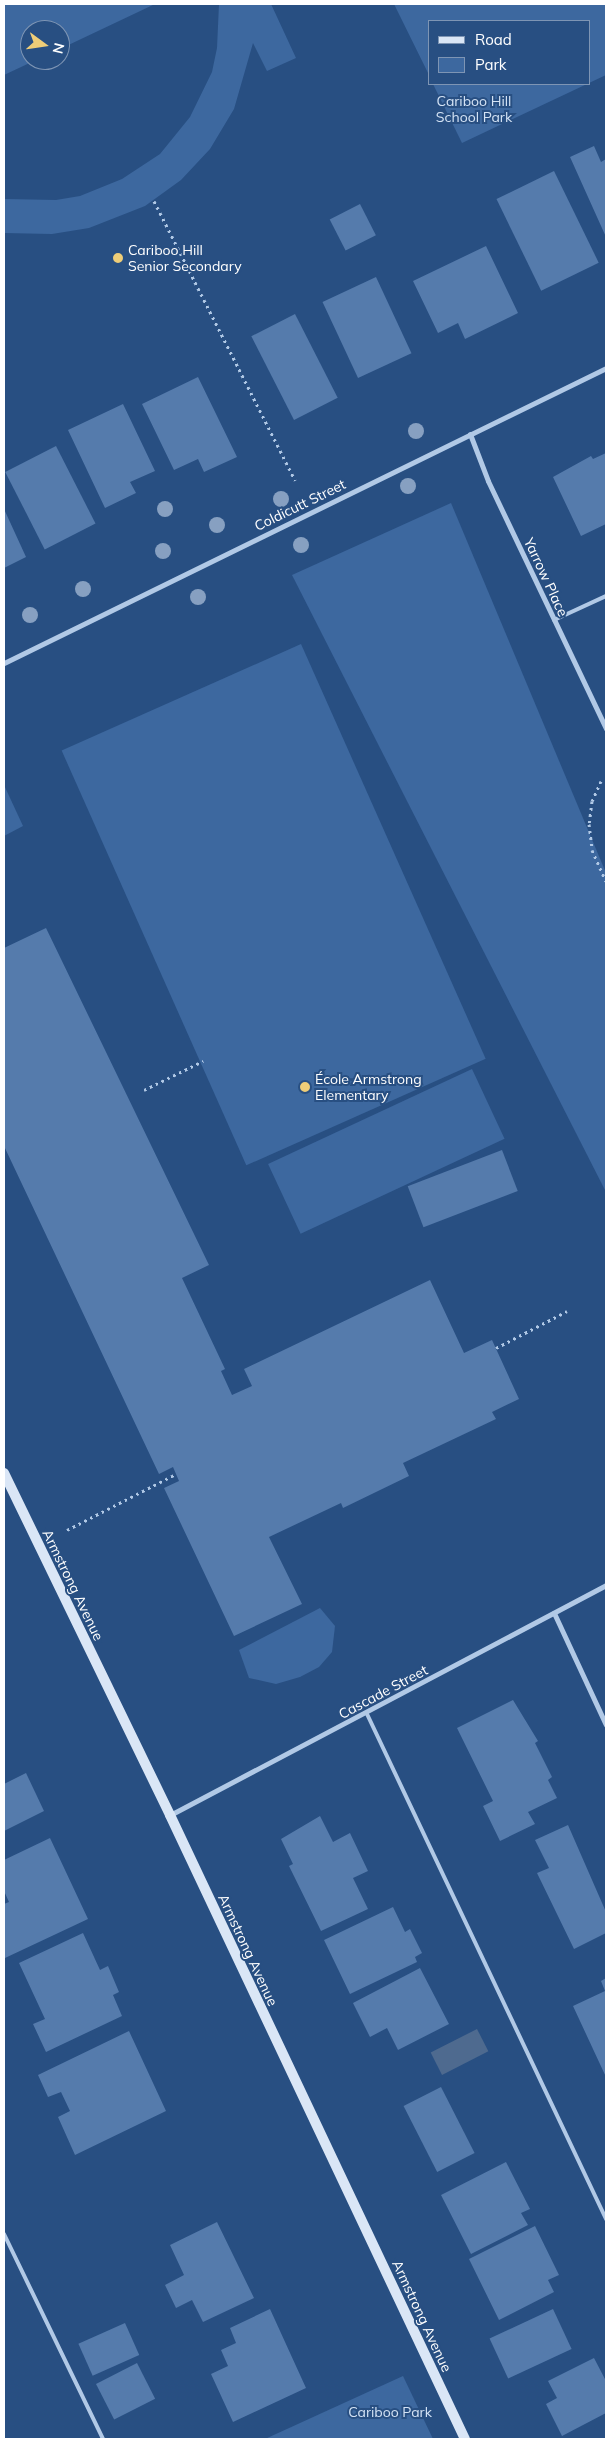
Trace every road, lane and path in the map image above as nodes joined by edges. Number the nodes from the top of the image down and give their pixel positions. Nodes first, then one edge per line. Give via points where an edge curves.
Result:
1 (154, 201) dead end
2 (606, 368) edge
3 (470, 434) junction
4 (295, 480) dead end
5 (606, 596) edge
6 (554, 620) junction
7 (4, 663) edge
8 (606, 728) edge
9 (600, 781) dead end
10 (606, 881) edge
11 (203, 1061) dead end
12 (144, 1090) dead end
13 (567, 1311) dead end
14 (496, 1348) dead end
15 (4, 1473) edge
16 (176, 1474) dead end
17 (67, 1530) dead end
18 (606, 1585) edge
19 (554, 1613) junction
20 (367, 1714) junction
21 (606, 1725) edge
22 (170, 1815) junction
23 (606, 2219) edge
24 (4, 2234) edge
25 (103, 2439) edge
26 (465, 2439) edge

1 - 4 path
2 - 3 street, Coldicutt Street
3 - 6 street, Yarrow Place via 488,481
3 - 7 street, Coldicutt Street
5 - 6 lane
6 - 8 street, Yarrow Place
9 - 10 path via 592,801 589,824 592,850
11 - 12 path
13 - 14 path
15 - 22 street, Armstrong Avenue
16 - 17 path
18 - 19 street, Cascade Street
19 - 20 street, Cascade Street
19 - 21 street
20 - 22 street, Cascade Street
20 - 23 lane
22 - 26 street, Armstrong Avenue
24 - 25 lane

